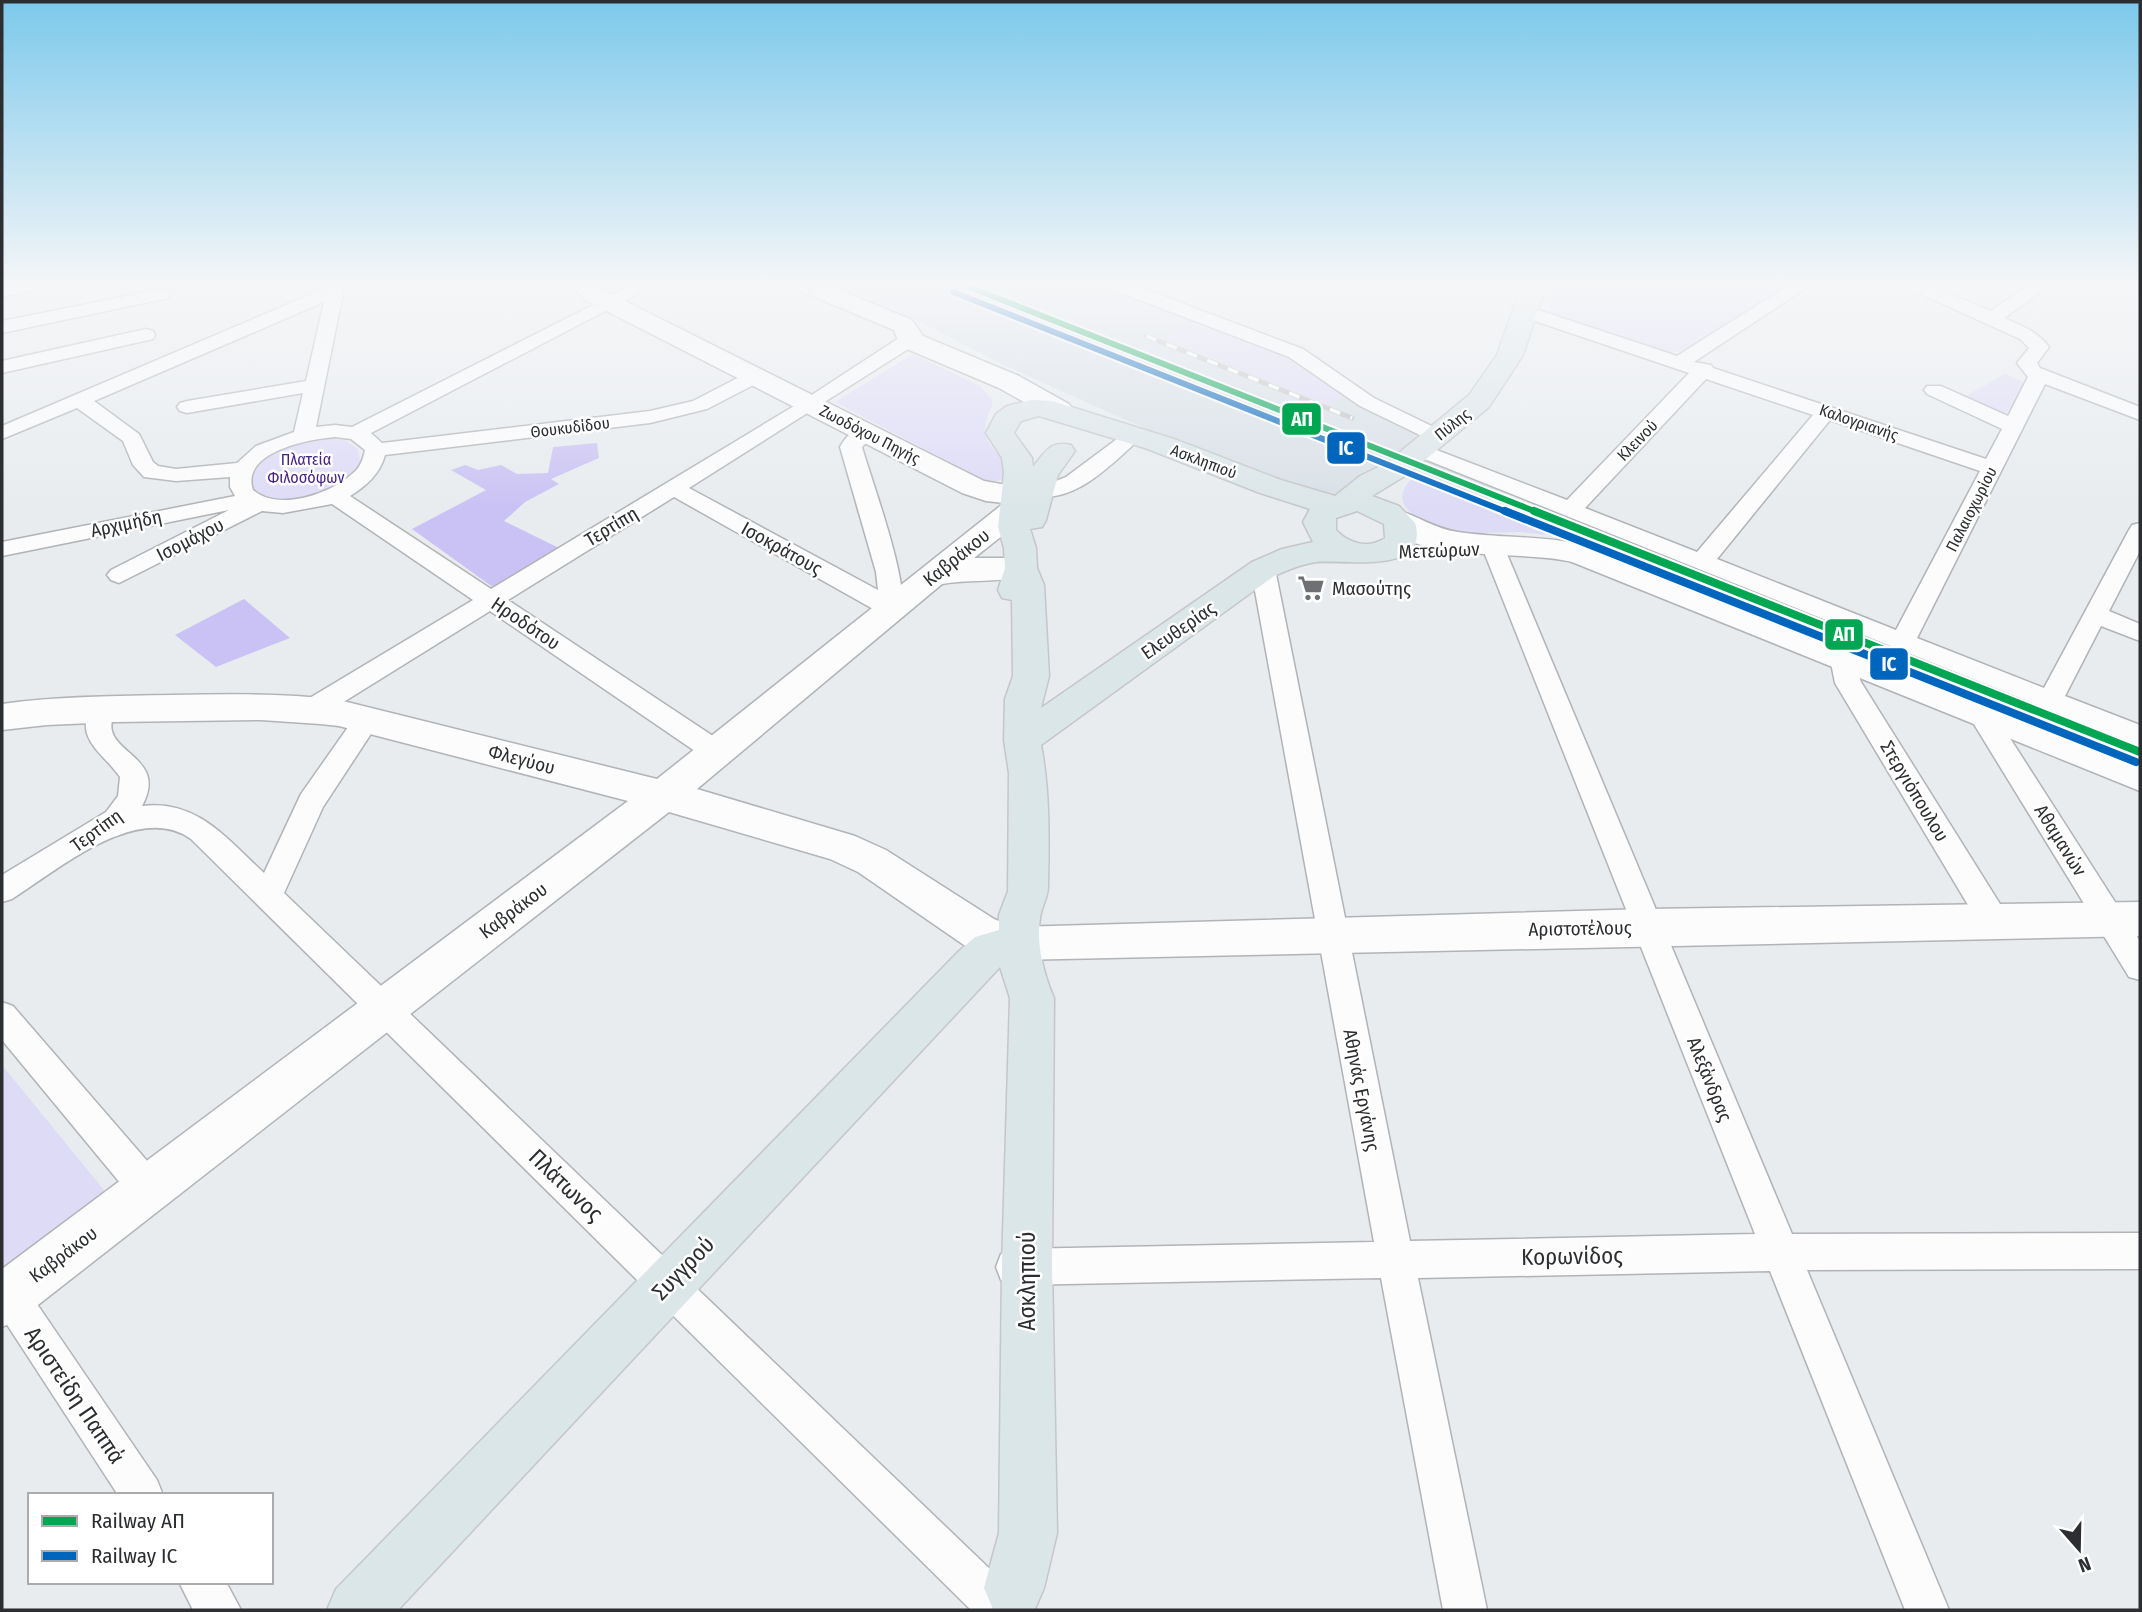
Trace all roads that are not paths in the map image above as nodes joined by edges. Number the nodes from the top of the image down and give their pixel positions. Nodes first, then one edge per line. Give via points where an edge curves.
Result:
1 (46, 357) edge
2 (137, 357) edge
3 (178, 357) edge
4 (321, 357) edge
5 (505, 357) edge
6 (719, 357) edge
7 (883, 357) edge
8 (948, 357) edge
9 (1302, 357) edge
10 (1508, 357) edge
11 (1666, 357) edge
12 (1688, 357) edge
13 (2032, 357) edge
14 (1681, 362) junction
15 (2, 367) edge
16 (1704, 369) junction
17 (148, 370) junction
18 (979, 371) junction
19 (756, 376) junction
20 (2039, 376) junction
21 (315, 385) junction
22 (1934, 390) dead end
23 (79, 400) junction
24 (811, 404) junction
25 (187, 407) dead end
26 (1827, 411) junction
27 (1065, 413) junction
28 (2140, 414) edge
29 (2013, 426) junction
30 (867, 432) junction
31 (2, 433) edge
32 (356, 433) junction
33 (1009, 433) junction
34 (304, 435) junction
35 (1124, 443) junction
36 (1065, 449) junction
37 (376, 450) junction
38 (1418, 452) junction
39 (1992, 468) junction
40 (245, 469) junction
41 (673, 488) junction
42 (334, 495) junction
43 (1024, 498) junction
44 (256, 501) junction
45 (1340, 504) junction
46 (1569, 511) junction
47 (1393, 517) junction
48 (1318, 530) junction
49 (2140, 530) edge
50 (1493, 547) junction
51 (2, 549) edge
52 (1346, 551) junction
53 (1385, 551) junction
54 (1020, 558) junction
55 (1698, 561) junction
56 (1263, 569) junction
57 (119, 575) dead end
58 (936, 575) junction
59 (491, 600) junction
60 (891, 608) junction
61 (2097, 615) junction
62 (2140, 633) edge
63 (1903, 641) junction
64 (1843, 659) junction
65 (2049, 700) junction
66 (102, 709) junction
67 (312, 709) junction
68 (1981, 714) junction
69 (2, 717) edge
70 (367, 720) junction
71 (2140, 736) edge
72 (1022, 740) junction
73 (718, 752) junction
74 (2140, 778) edge
75 (663, 795) junction
76 (106, 827) junction
77 (2, 890) edge
78 (268, 896) junction
79 (2125, 919) edge
80 (1994, 921) junction
81 (1648, 927) junction
82 (1331, 934) junction
83 (1018, 944) junction
84 (2140, 967) edge
85 (384, 1008) junction
86 (2, 1016) edge
87 (148, 1189) junction
88 (2140, 1251) edge
89 (1781, 1252) junction
90 (1396, 1260) junction
91 (1016, 1267) junction
92 (668, 1284) junction
93 (5, 1298) edge
94 (141, 1493) edge
95 (201, 1584) edge
96 (1010, 1603) edge
97 (219, 1610) edge
98 (357, 1610) edge
99 (1465, 1610) edge
100 (1927, 1610) edge

1 - 15 street
2 - 17 street
3 - 17 street
4 - 21 street
5 - 32 street
6 - 19 street, Ζωοδόχου Πηγής
7 - 24 street, Τερτίπη
8 - 18 street
9 - 38 street via 1367,402
10 - 38 main road, Πύλης via 1468,412
11 - 14 street, Καλογριανής
12 - 14 street
13 - 20 street via 2027,363
14 - 16 street, Καλογριανής
16 - 26 street, Καλογριανής
16 - 46 street, Κλεινού
17 - 23 street
18 - 27 street
18 - 33 street via 992,379 1004,396
19 - 24 street, Ζωοδόχου Πηγής
19 - 37 street, Θουκυδίδου via 700,405 650,417
20 - 28 street
20 - 29 street, Παλαιοχωρίου
21 - 25 street
21 - 34 street
22 - 29 street
23 - 31 street
23 - 40 street via 126,433 144,464 157,474
24 - 30 street, Ζωοδόχου Πηγής
24 - 41 street, Τερτίπη
26 - 39 street, Καλογριανής
26 - 55 street via 1708,555
27 - 33 main road, Ασκληπιού via 1030,409
27 - 36 main road via 1081,428
27 - 45 main road, Ασκληπιού via 1300,497
29 - 39 street, Παλαιοχωρίου
30 - 43 street, Ζωοδόχου Πηγής via 973,487
30 - 60 street via 851,447 888,572
32 - 34 street
32 - 37 street
33 - 36 main road, Ασκληπιού via 1035,454
33 - 43 main road
34 - 40 street via 268,448
35 - 36 main road, Ασκληπιού
35 - 43 street via 1075,483
35 - 48 main road, Ασκληπιού via 1289,506
36 - 43 main road
37 - 42 street, Αρχιμήδη via 363,478
38 - 45 main road
38 - 46 street
38 - 47 main road via 1388,492
39 - 63 street, Παλαιοχωρίου
40 - 44 street via 241,489
41 - 59 street, Τερτίπη
41 - 60 street, Ισοκράτους
42 - 44 street, Αρχιμήδη via 304,504
42 - 59 street, Ηροδότου
43 - 54 main road via 1030,529
43 - 58 street, Καβράκου
44 - 51 street, Αρχιμήδη
44 - 57 street, Ισομάχου
45 - 47 main road via 1368,504
45 - 48 main road via 1321,515
46 - 55 street
47 - 50 street, Μετεώρων via 1427,536
47 - 53 main road via 1401,538
48 - 52 main road via 1327,542
49 - 61 street
50 - 53 street, Μετεώρων via 1447,553
50 - 64 street, Μετεώρων via 1550,548 1590,557
50 - 81 street, Αλεξάνδρας
52 - 53 main road, Ελευθερίας via 1366,555
52 - 56 main road, Ελευθερίας via 1307,552
54 - 58 street
54 - 72 main road via 1028,585 1031,676 1023,699
55 - 63 street
56 - 72 main road, Ελευθερίας
56 - 82 street, Αθηνάς Εργάνης
58 - 60 street, Καβράκου
59 - 67 street, Τερτίπη
59 - 73 street, Ηροδότου
60 - 73 street, Καβράκου
61 - 62 street
61 - 65 street
63 - 65 street
64 - 68 street, Μετεώρων
64 - 80 street, Στεργιόπουλου via 1849,683
65 - 71 street
66 - 67 street, Φλεγύου
66 - 69 street, Φλεγύου
66 - 76 street, Τερτίπη via 98,735 132,770 135,782 129,806
67 - 70 street, Φλεγύου
68 - 74 street, Μετεώρων
68 - 79 street, Αθαμανών
70 - 75 street, Φλεγύου
70 - 78 street via 307,810
72 - 83 main road via 1028,773 1028,891
73 - 75 street, Καβράκου
75 - 83 street, Φλεγύου via 858,854 969,927
75 - 85 street, Καβράκου
76 - 77 street, Τερτίπη
76 - 78 street, Πλάτωνος via 153,816 180,817 201,831
78 - 85 street, Πλάτωνος
79 - 80 street, Αριστοτέλους
79 - 84 street, Αθαμανών
80 - 81 street, Αριστοτέλους
81 - 82 street, Αριστοτέλους
81 - 89 street, Αλεξάνδρας
82 - 83 street, Αριστοτέλους
82 - 90 street, Αθηνάς Εργάνης
83 - 91 main road, Ασκληπιού via 1032,998
83 - 92 main road, Συγγρού via 990,950 973,965
85 - 87 street, Καβράκου
85 - 92 street, Πλάτωνος
86 - 87 street
87 - 93 street, Καβράκου
88 - 89 street, Κορωνίδος
89 - 90 street, Κορωνίδος
89 - 100 street, Αλεξάνδρας
90 - 91 street, Κορωνίδος
90 - 99 street, Αθηνάς Εργάνης
91 - 96 main road, Ασκληπιού via 1028,1533
92 - 96 street, Πλάτωνος
92 - 98 main road, Συγγρού
93 - 94 street, Αριστείδη Παππά
95 - 97 street

